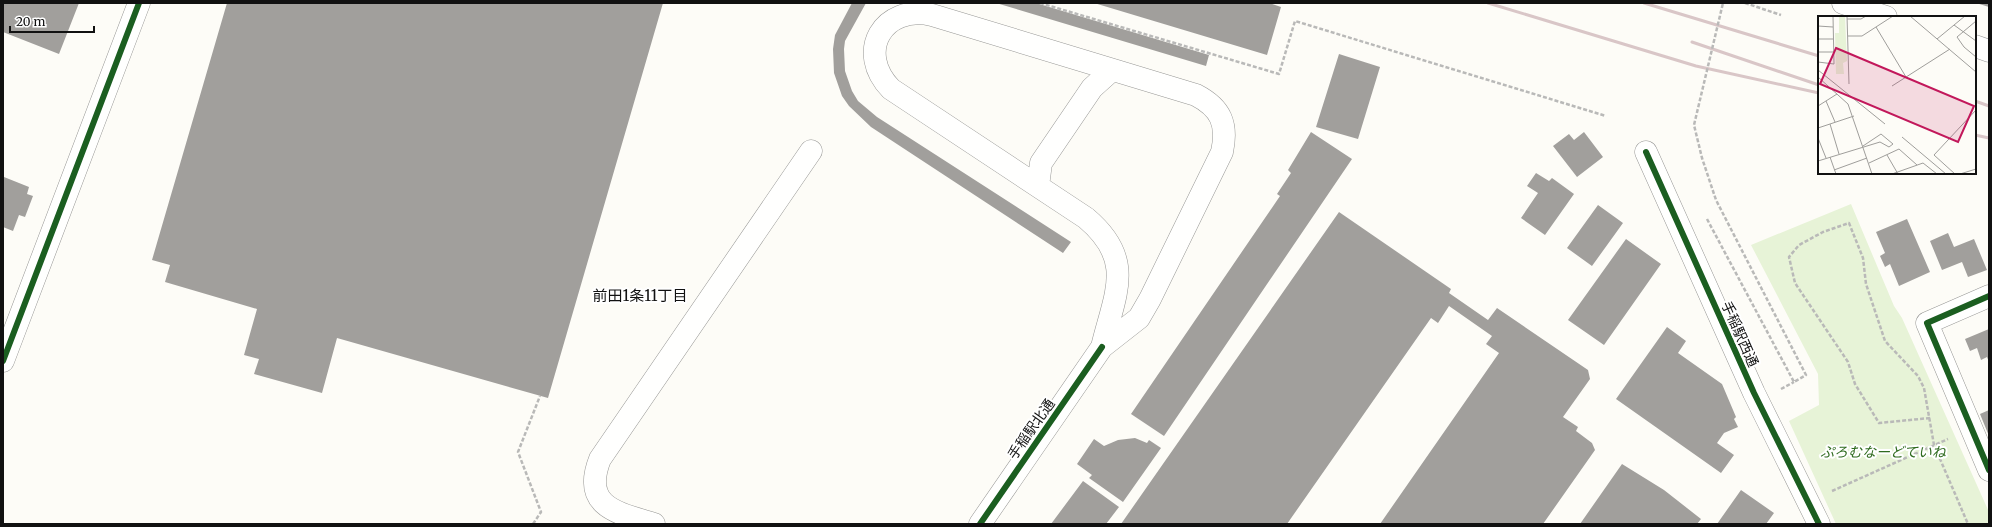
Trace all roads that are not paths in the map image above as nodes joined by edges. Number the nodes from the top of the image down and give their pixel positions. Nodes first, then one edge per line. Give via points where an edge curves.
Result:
1 (139, 3) edge
2 (1842, 3) edge
3 (1883, 16) edge
4 (1976, 46) edge
5 (1989, 51) edge
6 (1112, 70) junction
7 (811, 151) dead end
8 (1646, 152) dead end
9 (1038, 186) junction
10 (1989, 296) edge
11 (1102, 347) junction
12 (3, 361) edge
13 (1989, 470) edge
14 (654, 524) edge
15 (980, 524) edge
16 (1819, 524) edge

1 - 12 street
2 - 3 street
4 - 5 street
6 - 9 street via 1092,88 1041,163
6 - 9 street via 921,13 898,17 880,34 875,44 875,65 891,89
6 - 11 street via 1196,95 1206,101 1221,116 1225,140 1222,152 1150,299 1138,318
7 - 14 street via 600,459 595,471 595,482 598,495 605,506
8 - 16 street, 手稲駅西通 via 1754,394
9 - 11 street via 1086,218 1102,231 1110,244 1116,260 1118,288
10 - 13 street via 1927,323
11 - 15 street, 手稲駅北通

